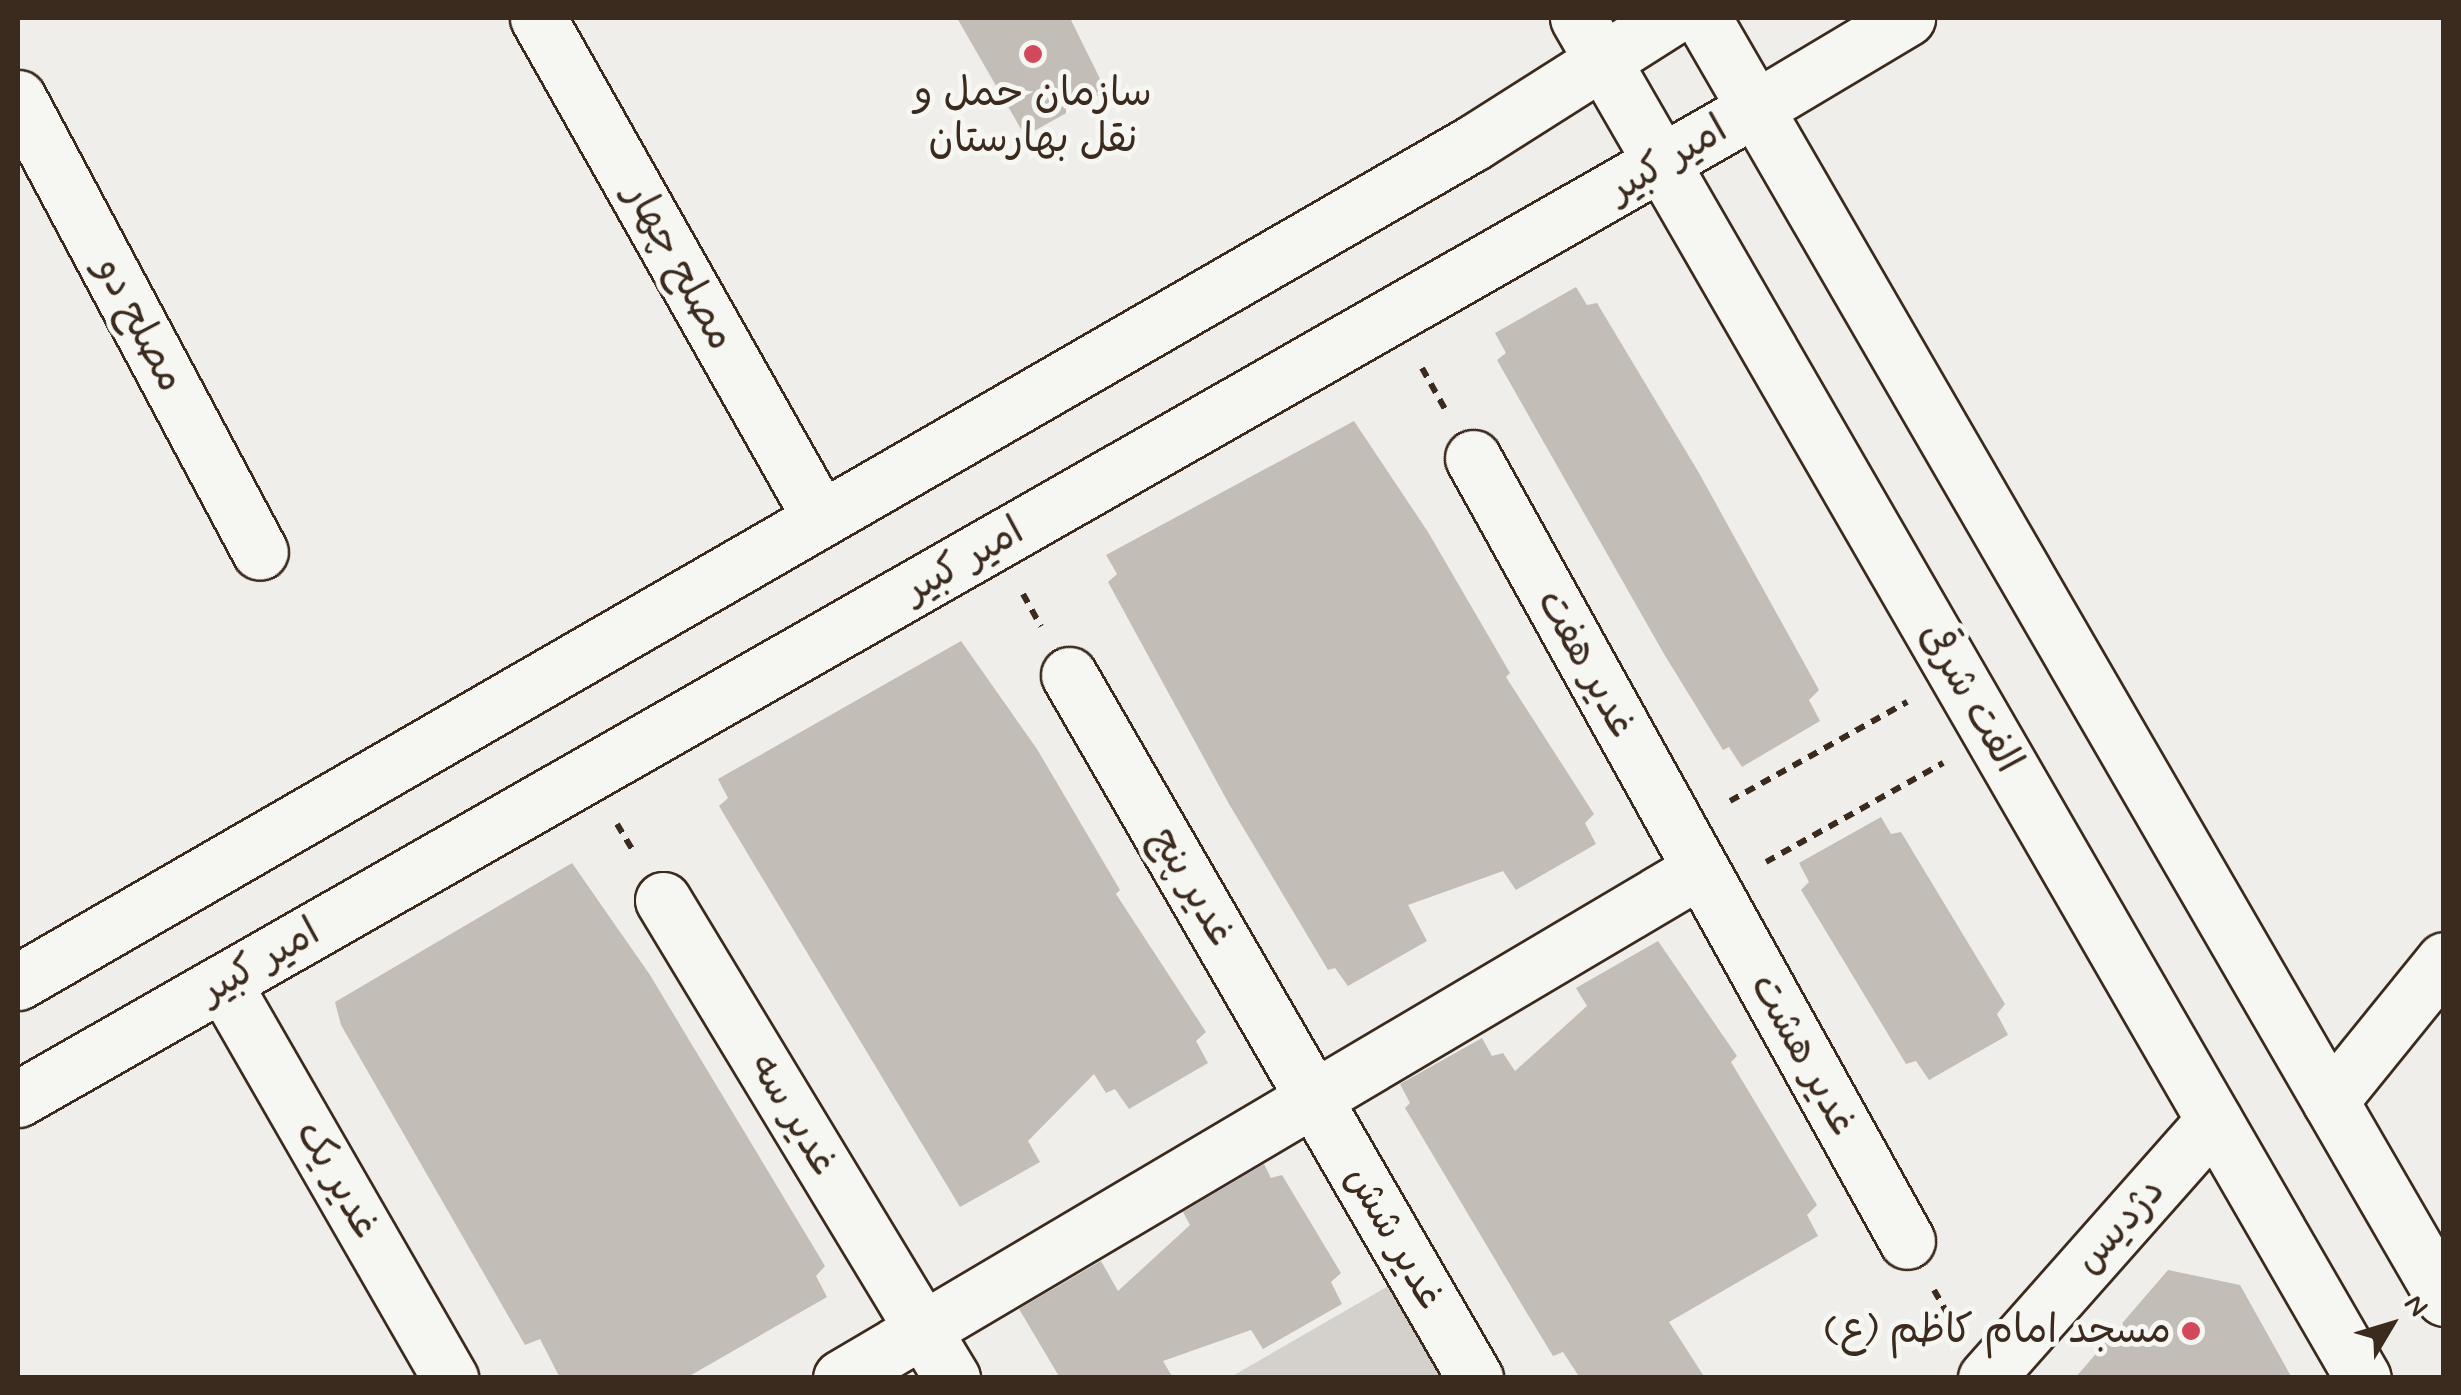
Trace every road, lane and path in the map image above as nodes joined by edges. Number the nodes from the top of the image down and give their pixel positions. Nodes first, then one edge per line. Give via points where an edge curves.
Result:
1 (538, 18) edge
2 (1670, 18) edge
3 (1702, 18) edge
4 (1908, 18) edge
5 (1589, 39) edge
6 (18, 98) edge
7 (1756, 108) junction
8 (1663, 165) junction
9 (1394, 317) junction
10 (1473, 458) joint
11 (820, 517) junction
12 (994, 544) junction
13 (260, 552) dead end
14 (1956, 674) junction
15 (1069, 675) joint
16 (1992, 735) junction
17 (588, 776) junction
18 (1697, 864) junction
19 (663, 900) joint
20 (2444, 960) edge
21 (18, 982) edge
22 (223, 983) junction
23 (1314, 1098) junction
24 (18, 1099) edge
25 (2330, 1101) junction
26 (2214, 1120) junction
27 (1907, 1241) joint
28 (2444, 1298) edge
29 (923, 1329) junction
30 (1975, 1360) edge
31 (450, 1378) edge
32 (841, 1378) edge
33 (952, 1378) edge
34 (1475, 1378) edge
35 (2363, 1378) edge

1 - 11 main road, مصلح چهار
2 - 5 main road
3 - 7 main road
4 - 7 main road, امیر کبیر
5 - 8 main road, الفت شرقی
5 - 11 main road via 1473,143
6 - 13 main road, مصلح دو
7 - 8 main road, امیر کبیر
7 - 25 main road
8 - 9 main road, امیر کبیر
8 - 14 main road, الفت شرقی
9 - 10 path
9 - 12 main road, امیر کبیر
10 - 18 main road, غدیر هفت
11 - 21 main road
12 - 15 path
12 - 17 main road, امیر کبیر
14 - 16 main road, الفت شرقی
14 - 18 path
15 - 23 main road, غدیر پنج
16 - 18 path
16 - 26 main road, الفت شرقی
17 - 19 path
17 - 22 main road, امیر کبیر
18 - 23 main road
18 - 27 main road, غدیر هشت
19 - 29 main road, غدیر سه
20 - 25 main road
22 - 24 main road, امیر کبیر
22 - 31 main road, غدیر یک
23 - 29 main road
23 - 34 main road, غدیر شش
25 - 28 main road
26 - 30 main road, دژدیس
26 - 35 main road, الفت شرقی
27 - 30 path
29 - 32 main road
29 - 33 main road, غدیر سه

